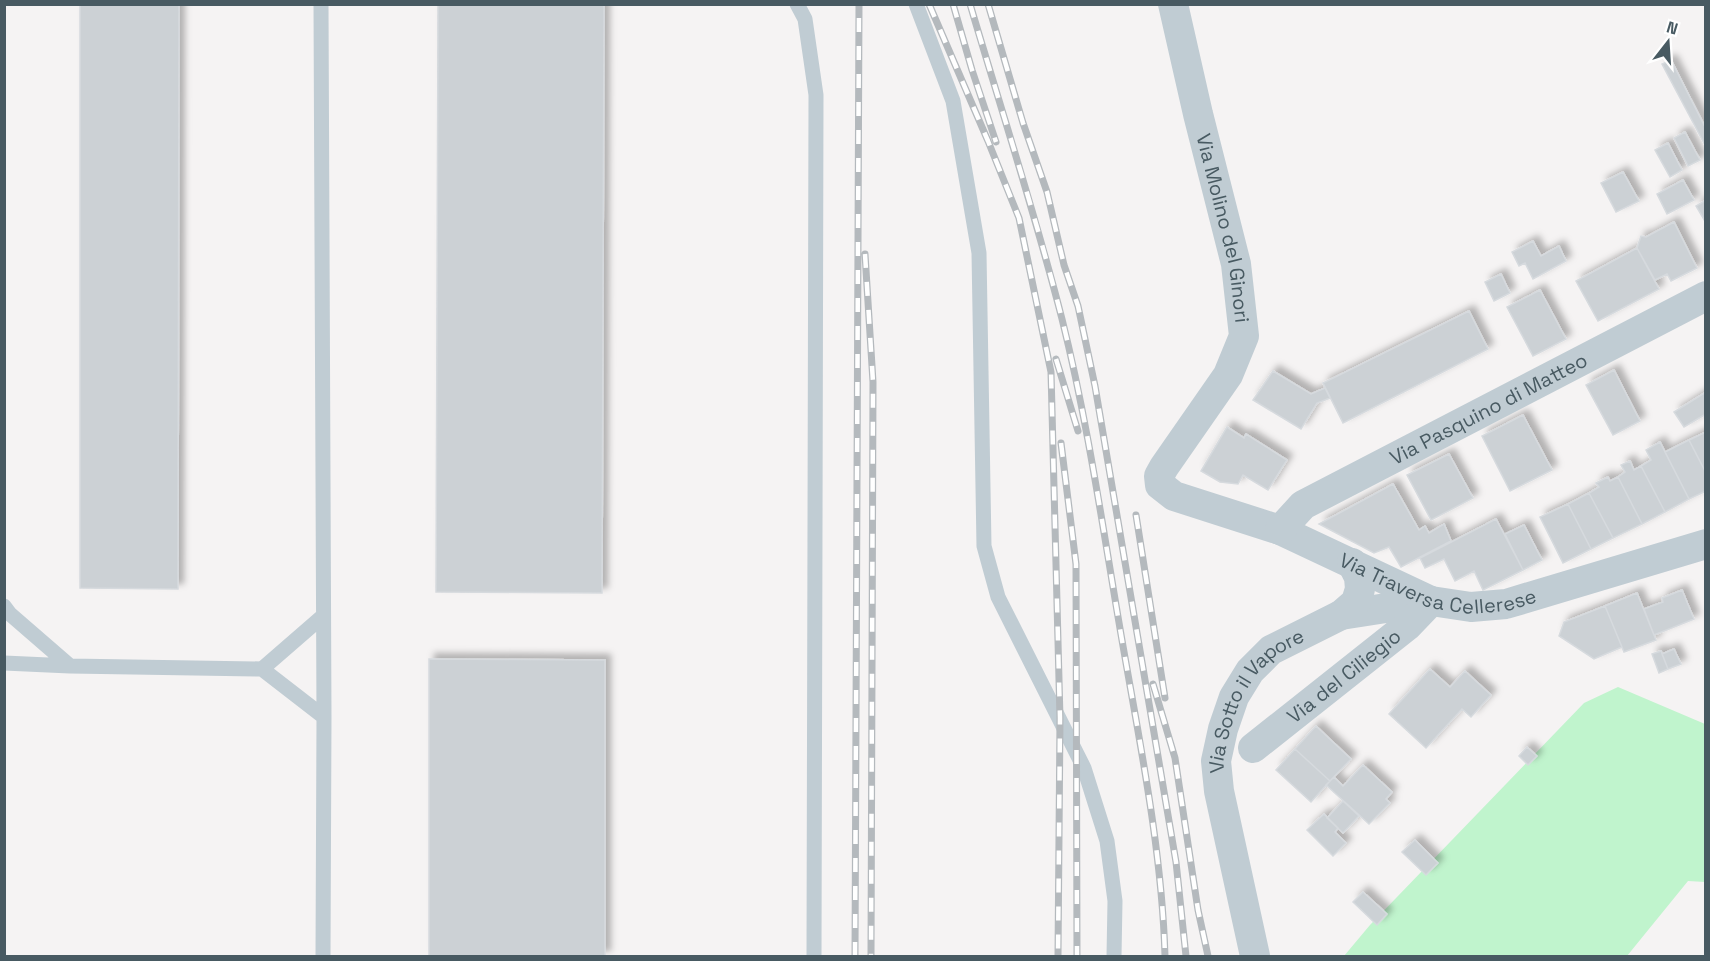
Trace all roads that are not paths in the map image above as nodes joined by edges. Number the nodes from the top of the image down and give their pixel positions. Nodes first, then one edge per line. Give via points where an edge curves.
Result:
1 (321, 4) edge
2 (797, 4) edge
3 (916, 4) edge
4 (1173, 4) edge
5 (1706, 296) edge
6 (1174, 496) joint
7 (1280, 530) junction
8 (1706, 544) edge
9 (1352, 563) junction
10 (1431, 601) junction
11 (4, 606) edge
12 (1341, 615) junction
13 (323, 616) junction
14 (4, 663) edge
15 (70, 666) junction
16 (262, 669) junction
17 (324, 717) junction
18 (1253, 748) dead end
19 (323, 957) edge
20 (814, 957) edge
21 (1114, 957) edge
22 (1255, 957) edge

1 - 13 lane
2 - 20 lane via 805,19 816,95
3 - 21 lane via 953,101 979,253 984,546 998,597 1084,768 1107,841 1115,901
4 - 6 street, Via Molino del Ginori via 1236,264 1244,336 1228,375 1159,476 1160,485
5 - 7 street, Via Pasquino di Matteo via 1303,505
6 - 7 street, Via Traversa Cellerese
7 - 9 street, Via Traversa Cellerese
8 - 10 street, Via Traversa Cellerese via 1506,604 1471,608
9 - 10 street, Via Traversa Cellerese
9 - 12 street, Via Sotto il Vapore via 1360,588 1356,602
10 - 12 street, Via Sotto il Vapore
10 - 18 street, Via del Ciliegio via 1407,626
11 - 15 lane
12 - 22 street, Via Sotto il Vapore via 1271,650 1250,671 1234,698 1223,729 1216,761 1219,791
13 - 16 lane
13 - 17 lane
14 - 15 lane
15 - 16 lane
16 - 17 lane
17 - 19 lane

